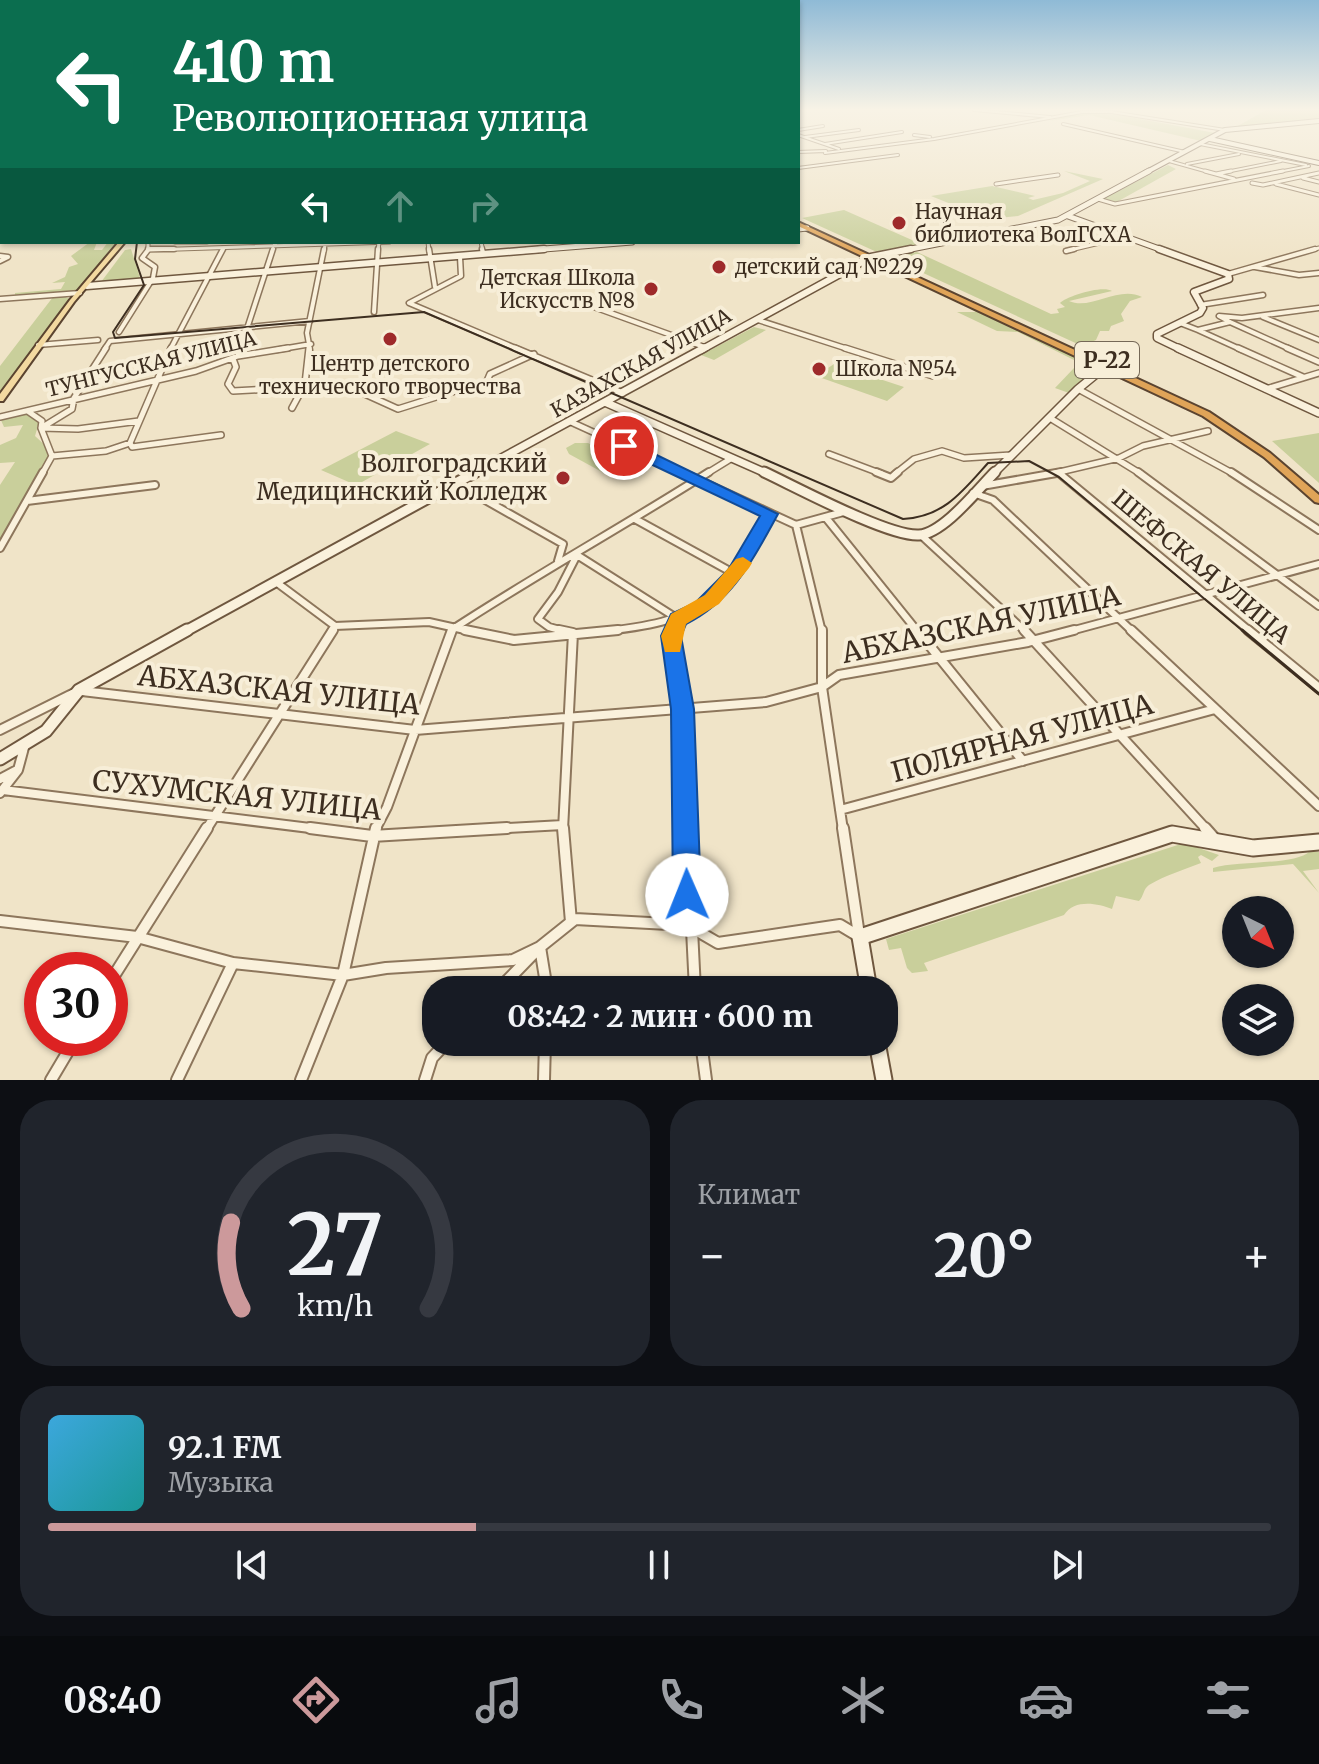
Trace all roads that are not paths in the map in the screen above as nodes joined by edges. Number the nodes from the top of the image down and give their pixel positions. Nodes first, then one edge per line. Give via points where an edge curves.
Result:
1 (856, 160) edge
2 (1207, 160) edge
3 (1285, 160) edge
4 (1169, 161) joint
5 (1288, 161) junction
6 (1183, 165) junction
7 (800, 168) edge
8 (1319, 173) edge
9 (1216, 174) junction
10 (1058, 175) dead end
11 (1299, 177) junction
12 (1237, 179) junction
13 (1319, 182) edge
14 (1252, 183) dead end
15 (1272, 183) junction
16 (996, 184) dead end
17 (1319, 195) edge
18 (1098, 199) junction
19 (1068, 216) junction
20 (800, 225) edge
21 (800, 225) edge
22 (1125, 237) junction
23 (120, 244) edge
24 (148, 244) edge
25 (238, 244) edge
26 (276, 244) edge
27 (326, 244) edge
28 (378, 244) edge
29 (428, 244) edge
30 (481, 244) edge
31 (571, 244) edge
32 (541, 245) edge
33 (251, 248) junction
34 (1319, 248) edge
35 (223, 249) junction
36 (148, 250) junction
37 (1066, 251) dead end
38 (483, 254) junction
39 (875, 256) junction
40 (460, 257) junction
41 (431, 259) junction
42 (378, 264) junction
43 (1255, 267) junction
44 (322, 268) junction
45 (263, 272) junction
46 (1319, 273) edge
47 (1228, 274) junction
48 (207, 276) junction
49 (151, 281) junction
50 (87, 286) junction
51 (435, 287) junction
52 (80, 293) junction
53 (1263, 295) dead end
54 (0, 299) edge
55 (583, 303) dead end
56 (1202, 308) junction
57 (1319, 308) edge
58 (374, 312) dead end
59 (1259, 315) junction
60 (1219, 316) junction
61 (758, 320) junction
62 (310, 321) junction
63 (1230, 322) junction
64 (1180, 323) junction
65 (248, 327) junction
66 (1198, 330) junction
67 (119, 332) dead end
68 (180, 333) junction
69 (98, 340) dead end
70 (1319, 340) edge
71 (311, 344) junction
72 (38, 345) junction
73 (707, 348) junction
74 (534, 354) junction
75 (236, 358) junction
76 (1319, 362) edge
77 (1108, 363) junction
78 (1319, 373) edge
79 (933, 376) dead end
80 (1303, 377) junction
81 (157, 378) junction
82 (301, 387) junction
83 (1078, 389) junction
84 (1266, 389) junction
85 (623, 393) junction
86 (74, 398) junction
87 (0, 399) edge
88 (607, 403) junction
89 (292, 408) dead end
90 (29, 412) junction
91 (1319, 413) edge
92 (0, 417) edge
93 (1050, 418) junction
94 (139, 421) junction
95 (571, 422) junction
96 (41, 428) junction
97 (1208, 431) dead end
98 (221, 435) dead end
99 (1176, 441) junction
100 (130, 443) junction
101 (829, 454) dead end
102 (1011, 455) junction
103 (52, 456) junction
104 (732, 458) junction
105 (1119, 458) junction
106 (1059, 473) junction
107 (699, 479) junction
108 (457, 484) junction
109 (155, 485) dead end
110 (976, 490) junction
111 (1319, 492) edge
112 (1319, 500) edge
113 (27, 501) junction
114 (849, 510) junction
115 (770, 514) junction
116 (635, 519) junction
117 (827, 519) junction
118 (796, 525) junction
119 (1319, 530) edge
120 (921, 535) junction
121 (0, 548) edge
122 (577, 555) junction
123 (556, 564) junction
124 (1319, 564) edge
125 (735, 574) junction
126 (1278, 574) junction
127 (276, 582) junction
128 (1205, 594) junction
129 (1319, 606) edge
130 (678, 619) junction
131 (1119, 619) junction
132 (335, 626) junction
133 (452, 629) junction
134 (573, 633) junction
135 (1035, 640) junction
136 (940, 658) junction
137 (822, 687) junction
138 (1319, 688) edge
139 (79, 690) junction
140 (682, 709) junction
141 (1215, 709) junction
142 (277, 713) junction
143 (570, 719) junction
144 (0, 730) edge
145 (415, 730) junction
146 (1119, 735) junction
147 (25, 744) junction
148 (0, 759) edge
149 (1023, 761) junction
150 (18, 770) junction
151 (0, 779) edge
152 (2, 791) edge
153 (1319, 806) edge
154 (840, 810) junction
155 (214, 816) junction
156 (563, 825) junction
157 (372, 836) junction
158 (1218, 842) junction
159 (1319, 842) edge
160 (0, 921) edge
161 (571, 922) junction
162 (687, 925) junction
163 (137, 937) junction
164 (860, 937) junction
165 (540, 947) junction
166 (128, 952) edge
167 (233, 963) junction
168 (343, 975) junction
169 (512, 976) edge
170 (545, 976) edge
171 (693, 976) edge
172 (867, 976) edge
173 (65, 1056) edge
174 (434, 1056) edge
175 (545, 1056) edge
176 (703, 1056) edge
177 (880, 1056) edge
178 (51, 1080) edge
179 (177, 1080) edge
180 (301, 1080) edge
181 (425, 1080) edge
182 (544, 1080) edge
183 (706, 1080) edge
184 (884, 1080) edge

1 - 7 street
2 - 6 street
3 - 5 street
4 - 6 street
4 - 18 street, КАЗАХСКАЯ УЛИЦА
5 - 9 street
5 - 12 street via 1309,166
6 - 9 street
8 - 11 street
9 - 12 street
10 - 16 street
11 - 13 street
11 - 15 street
12 - 18 street via 1115,204
14 - 15 street
15 - 17 street
18 - 19 street, КАЗАХСКАЯ УЛИЦА
19 - 22 street
19 - 39 street, КАЗАХСКАЯ УЛИЦА
20 - 39 highway, Р-22
21 - 39 highway, Р-22
22 - 37 street
22 - 47 street
23 - 50 main road
24 - 36 street
25 - 33 street
26 - 27 street
26 - 33 street
26 - 45 street
27 - 44 street
28 - 42 street
29 - 41 street
30 - 38 street
31 - 32 street
32 - 38 street
33 - 35 street
34 - 43 street
35 - 36 street
35 - 48 street
36 - 49 street via 142,258 155,267
38 - 40 street
39 - 61 street, КАЗАХСКАЯ УЛИЦА
39 - 77 highway, Р-22
40 - 41 street
40 - 51 street via 461,276
41 - 42 street
41 - 51 street
42 - 44 street
42 - 58 street
43 - 46 street
43 - 47 street
44 - 45 street
44 - 62 street
45 - 48 street
45 - 65 street
47 - 56 street via 1225,281 1197,289 1194,295
48 - 49 street
48 - 68 street
49 - 50 street
49 - 67 street
50 - 52 main road
51 - 74 street via 409,303
52 - 54 street
52 - 72 main road
53 - 56 street
55 - 73 street
56 - 60 street
56 - 64 street
57 - 59 street
59 - 60 street
59 - 70 street
60 - 63 street
61 - 73 street, КАЗАХСКАЯ УЛИЦА
61 - 79 street
62 - 65 street
62 - 71 street
63 - 66 street
63 - 76 street
64 - 66 street
64 - 84 street via 1157,334 1161,342
65 - 68 street
65 - 75 street
66 - 80 street
68 - 81 street
68 - 86 street via 113,340
69 - 72 street
71 - 75 street, ТУНГУССКАЯ УЛИЦА
71 - 82 street via 309,372
72 - 87 main road
73 - 85 street, КАЗАХСКАЯ УЛИЦА
74 - 82 street via 490,374 487,381 398,409 345,385
74 - 85 street
75 - 81 street, ТУНГУССКАЯ УЛИЦА
75 - 82 street via 228,384 233,391
77 - 83 street
77 - 111 highway, Р-22 via 1210,411 1272,451
77 - 112 highway, Р-22 via 1232,430
78 - 80 street
80 - 84 street
81 - 86 street, ТУНГУССКАЯ УЛИЦА
81 - 94 street
82 - 89 street via 299,403
83 - 93 street
83 - 99 street
84 - 91 street
85 - 88 street, КАЗАХСКАЯ УЛИЦА
86 - 90 street, ТУНГУССКАЯ УЛИЦА
86 - 96 street via 65,416
88 - 95 street, КАЗАХСКАЯ УЛИЦА
88 - 104 street
90 - 92 street, ТУНГУССКАЯ УЛИЦА
90 - 96 street via 42,421
93 - 102 street
93 - 105 street
94 - 96 street
94 - 100 street
95 - 107 street
95 - 108 street, КАЗАХСКАЯ УЛИЦА
96 - 103 street
97 - 99 street
98 - 100 street via 147,446
99 - 105 street via 1143,446
99 - 119 street
100 - 103 street
101 - 102 street via 891,478 914,459 942,451 964,458
102 - 110 street
103 - 113 street
104 - 107 street
104 - 114 street
105 - 106 street
105 - 126 street
106 - 110 street
106 - 128 street, ШЕФСКАЯ УЛИЦА
107 - 115 street
107 - 116 street
108 - 123 street via 563,544
108 - 127 street, КАЗАХСКАЯ УЛИЦА
109 - 113 street
110 - 120 street via 948,520
110 - 131 street
113 - 121 street
114 - 117 street
114 - 120 street via 896,531
115 - 118 street
115 - 125 street
116 - 122 street
116 - 125 street
117 - 118 street
117 - 136 street
118 - 137 street via 822,622
120 - 135 street
122 - 123 street
122 - 130 street
122 - 134 street via 538,619
123 - 133 street
124 - 126 street, АБХАЗСКАЯ УЛИЦА
125 - 130 street via 702,608
126 - 128 street, АБХАЗСКАЯ УЛИЦА
126 - 129 street
127 - 132 street
127 - 139 street, КАЗАХСКАЯ УЛИЦА
128 - 131 street, АБХАЗСКАЯ УЛИЦА
128 - 138 street, ШЕФСКАЯ УЛИЦА
130 - 134 street
130 - 140 street via 671,636
131 - 135 street, АБХАЗСКАЯ УЛИЦА
131 - 141 street
132 - 133 street via 429,622
132 - 142 street
133 - 134 street via 514,640
133 - 145 street
134 - 143 street
135 - 136 street, АБХАЗСКАЯ УЛИЦА
135 - 146 street
136 - 137 street, АБХАЗСКАЯ УЛИЦА via 839,675
136 - 149 street
137 - 140 street, АБХАЗСКАЯ УЛИЦА via 766,702
137 - 154 street
139 - 142 street, АБХАЗСКАЯ УЛИЦА
139 - 144 street
139 - 147 street, КАЗАХСКАЯ УЛИЦА via 46,731
140 - 143 street, АБХАЗСКАЯ УЛИЦА
140 - 162 street
141 - 146 street, ПОЛЯРНАЯ УЛИЦА
141 - 153 street
142 - 145 street, АБХАЗСКАЯ УЛИЦА
142 - 155 street
143 - 145 street, АБХАЗСКАЯ УЛИЦА
143 - 156 street
145 - 157 street
146 - 149 street, ПОЛЯРНАЯ УЛИЦА
146 - 158 street
147 - 148 street, КАЗАХСКАЯ УЛИЦА
147 - 150 street
149 - 154 street, ПОЛЯРНАЯ УЛИЦА
150 - 151 street
150 - 152 street
152 - 155 street, СУХУМСКАЯ УЛИЦА
154 - 164 street
155 - 157 street, СУХУМСКАЯ УЛИЦА
155 - 163 street
156 - 157 street, СУХУМСКАЯ УЛИЦА
156 - 161 street
157 - 168 street
158 - 159 street via 1253,848
158 - 164 street via 1172,834
160 - 163 street
161 - 162 street
161 - 165 street
162 - 164 street via 718,943 840,925
162 - 171 street
163 - 166 street
163 - 167 street
164 - 172 street
165 - 168 street via 513,960
165 - 169 street
165 - 170 street
167 - 168 street
167 - 179 street
168 - 180 street
173 - 178 street
174 - 181 street
175 - 182 street
176 - 183 street
177 - 184 street

